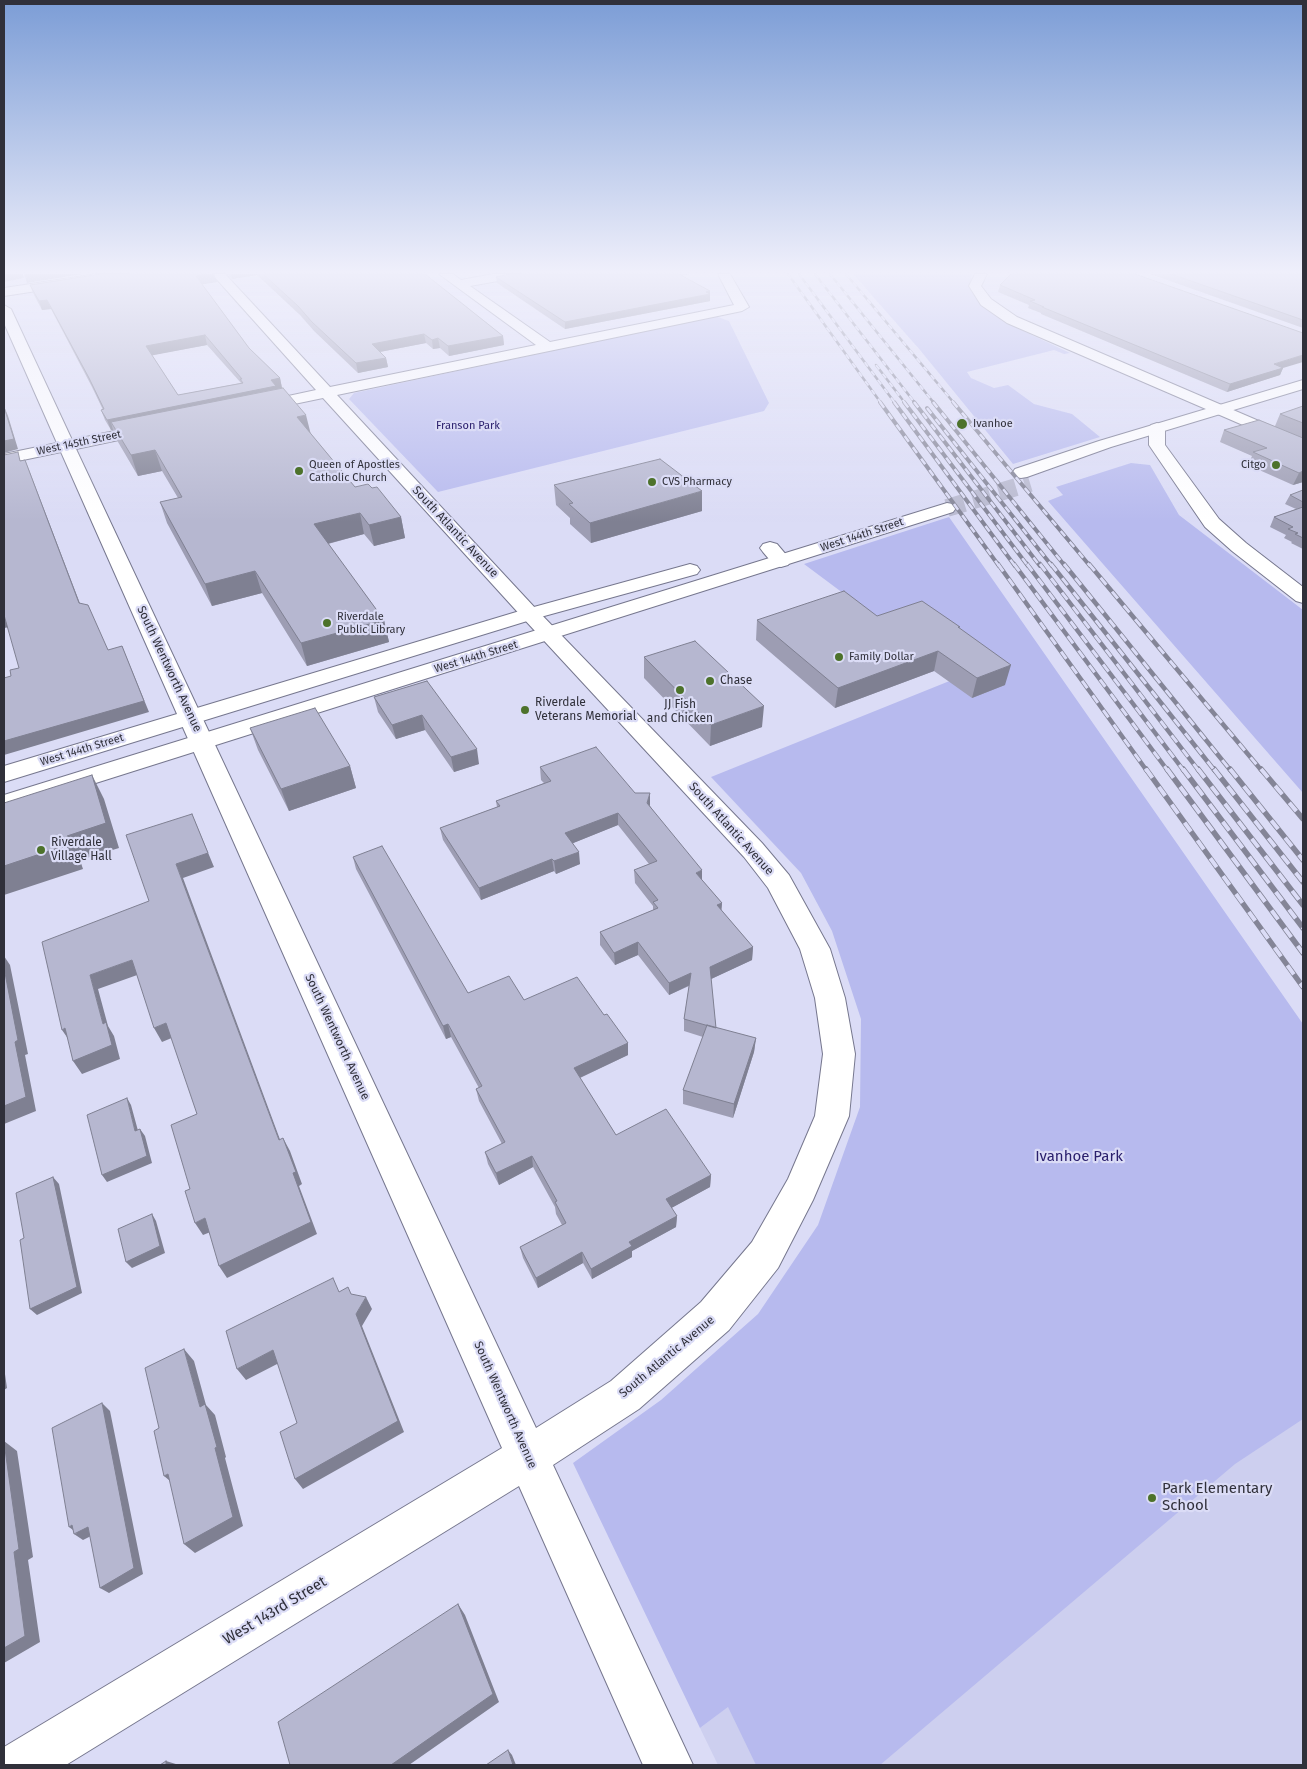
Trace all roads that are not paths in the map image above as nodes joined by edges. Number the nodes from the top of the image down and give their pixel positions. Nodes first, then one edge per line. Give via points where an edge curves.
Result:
1 (25, 357) edge
2 (294, 357) edge
3 (500, 357) edge
4 (1097, 357) edge
5 (1303, 384) edge
6 (326, 392) junction
7 (1303, 400) edge
8 (243, 409) edge
9 (1219, 409) junction
10 (1241, 419) junction
11 (169, 425) edge
12 (1194, 433) dead end
13 (1157, 436) junction
14 (1176, 439) dead end
15 (66, 446) junction
16 (1303, 446) edge
17 (4, 459) edge
18 (1025, 478) tunnel mouth
19 (943, 503) tunnel mouth
20 (775, 554) junction
21 (1303, 597) edge
22 (530, 614) junction
23 (549, 635) junction
24 (197, 730) junction
25 (4, 774) edge
26 (4, 804) edge
27 (529, 1456) junction
28 (21, 1765) edge
29 (668, 1765) edge

1 - 15 street, South Wentworth Avenue
2 - 6 street, South Atlantic Avenue
3 - 6 street
4 - 9 street
5 - 9 street
6 - 8 street
6 - 22 street, South Atlantic Avenue
7 - 10 street
9 - 10 street
9 - 13 street
10 - 12 street
10 - 16 street
11 - 15 street, West 145th Street
13 - 14 street
13 - 18 street
13 - 21 street via 1212,523
15 - 17 street, West 145th Street
15 - 24 street, South Wentworth Avenue
19 - 20 street, West 144th Street
20 - 22 street, West 144th Street
20 - 23 street, West 144th Street
22 - 23 street, South Atlantic Avenue
22 - 24 street, West 144th Street
23 - 24 street, West 144th Street
23 - 27 street, South Atlantic Avenue via 753,850 779,882 815,949 830,998 839,1054 832,1116 801,1189 765,1254 715,1316 625,1395
24 - 25 street, West 144th Street
24 - 26 street, West 144th Street
24 - 27 street, South Wentworth Avenue
27 - 28 street, West 143rd Street
27 - 29 street, South Wentworth Avenue

